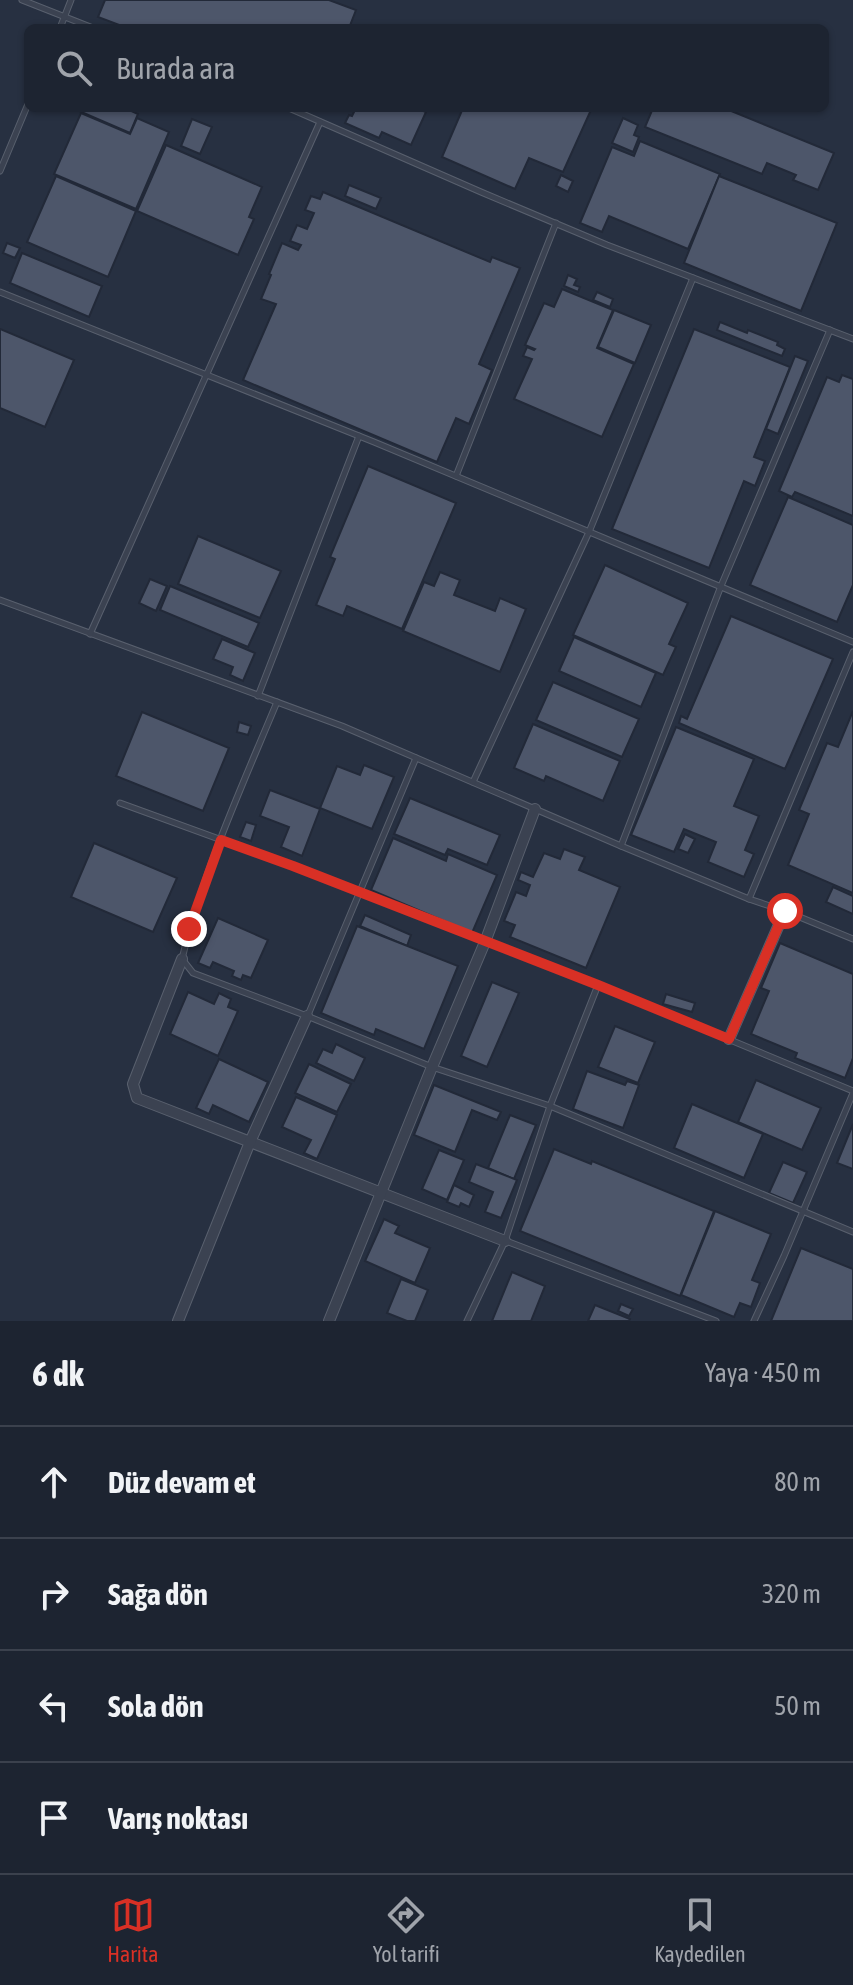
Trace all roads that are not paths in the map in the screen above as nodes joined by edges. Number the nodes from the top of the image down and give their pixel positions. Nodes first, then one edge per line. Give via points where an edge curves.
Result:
1 (22, 0) edge
2 (71, 0) edge
3 (65, 17) junction
4 (62, 24) edge
5 (83, 24) edge
6 (25, 112) edge
7 (298, 112) edge
8 (320, 122) junction
9 (0, 171) edge
10 (556, 223) junction
11 (693, 278) junction
12 (0, 292) edge
13 (830, 330) junction
14 (853, 339) edge
15 (207, 375) junction
16 (359, 436) junction
17 (456, 476) junction
18 (589, 532) junction
19 (721, 586) junction
20 (0, 600) edge
21 (90, 634) junction
22 (853, 642) edge
23 (853, 652) edge
24 (258, 696) junction
25 (277, 702) junction
26 (416, 758) junction
27 (473, 782) junction
28 (120, 803) dead end
29 (535, 809) junction
30 (221, 840) junction
31 (621, 846) junction
32 (359, 893) junction
33 (749, 899) junction
34 (785, 911) junction
35 (853, 939) edge
36 (485, 942) junction
37 (182, 959) junction
38 (598, 985) junction
39 (307, 1016) junction
40 (729, 1039) junction
41 (432, 1067) junction
42 (853, 1092) edge
43 (550, 1106) junction
44 (250, 1142) junction
45 (381, 1193) junction
46 (801, 1211) junction
47 (853, 1232) edge
48 (505, 1241) junction
49 (334, 1320) edge
50 (178, 1321) edge
51 (467, 1321) edge
52 (716, 1321) edge
53 (754, 1321) edge

1 - 3 lane
2 - 3 lane
3 - 4 lane
3 - 5 lane
6 - 9 lane
7 - 8 lane
8 - 10 lane
8 - 15 lane
10 - 11 lane
10 - 17 lane
11 - 13 lane
11 - 18 lane
12 - 15 lane
13 - 14 lane
13 - 19 lane
15 - 16 lane
15 - 21 lane
16 - 17 lane
16 - 24 lane
17 - 18 lane
18 - 19 lane
18 - 27 lane
19 - 22 lane
19 - 31 lane
20 - 21 lane
21 - 24 lane
23 - 33 lane
24 - 25 lane
25 - 26 lane
25 - 30 lane
26 - 27 lane
26 - 32 lane
27 - 29 lane
28 - 30 lane
29 - 31 lane
29 - 36 street
30 - 32 lane
30 - 37 lane
31 - 33 lane
32 - 36 lane
32 - 39 lane
33 - 34 lane
34 - 35 lane
34 - 40 street
36 - 38 lane
36 - 41 street
37 - 39 lane via 193,973
37 - 44 street via 133,1084 137,1098
38 - 40 lane
38 - 43 lane
39 - 41 lane
39 - 44 street
40 - 42 lane
41 - 43 lane
41 - 45 street
42 - 46 lane
43 - 46 lane
43 - 48 lane
44 - 45 street
44 - 50 street
45 - 48 street
45 - 49 street
46 - 47 lane
46 - 53 lane
48 - 51 lane
48 - 52 lane

